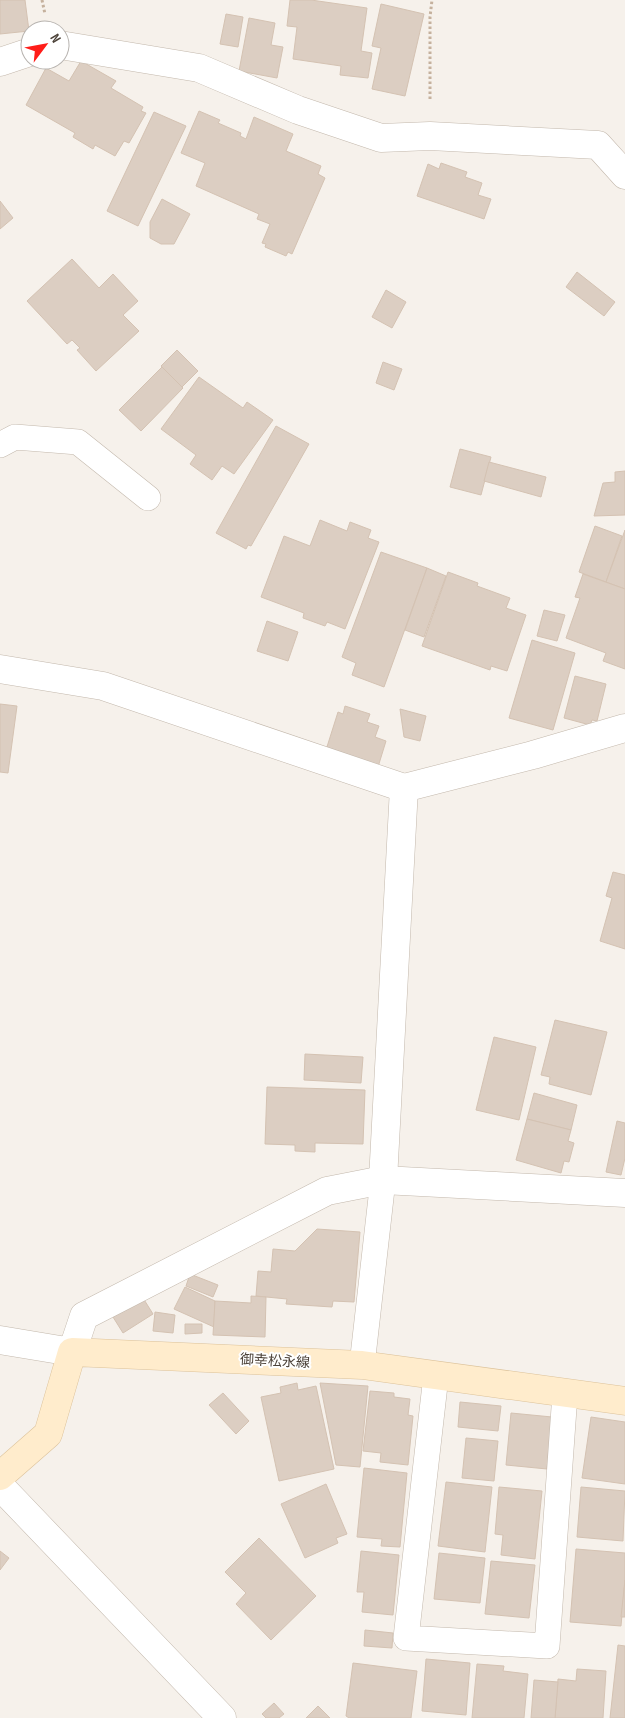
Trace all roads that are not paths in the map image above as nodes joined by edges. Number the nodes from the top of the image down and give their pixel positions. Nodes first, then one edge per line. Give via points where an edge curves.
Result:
1 (70, 48) edge
2 (20, 55) edge
3 (0, 62) edge
4 (625, 176) edge
5 (0, 445) edge
6 (148, 498) dead end
7 (0, 669) edge
8 (625, 728) edge
9 (404, 788) junction
10 (383, 1180) junction
11 (625, 1194) edge
12 (0, 1340) edge
13 (72, 1352) junction
14 (362, 1366) junction
15 (436, 1376) junction
16 (565, 1394) junction
17 (625, 1401) edge
18 (0, 1476) edge
19 (0, 1486) edge
20 (222, 1718) edge

1 - 4 street via 199,68 298,110 381,138 430,136 598,145
2 - 3 street
5 - 6 lane via 15,437 78,442
7 - 9 street via 103,686
8 - 9 street
9 - 10 street
10 - 11 street
10 - 13 street via 327,1191 84,1316
10 - 14 lane
12 - 13 street
13 - 14 main road, 御幸松永線
13 - 18 main road via 48,1434
14 - 15 main road, 御幸松永線
15 - 16 main road, 御幸松永線
15 - 16 lane via 406,1638 547,1646
16 - 17 main road, 御幸松永線
19 - 20 street

